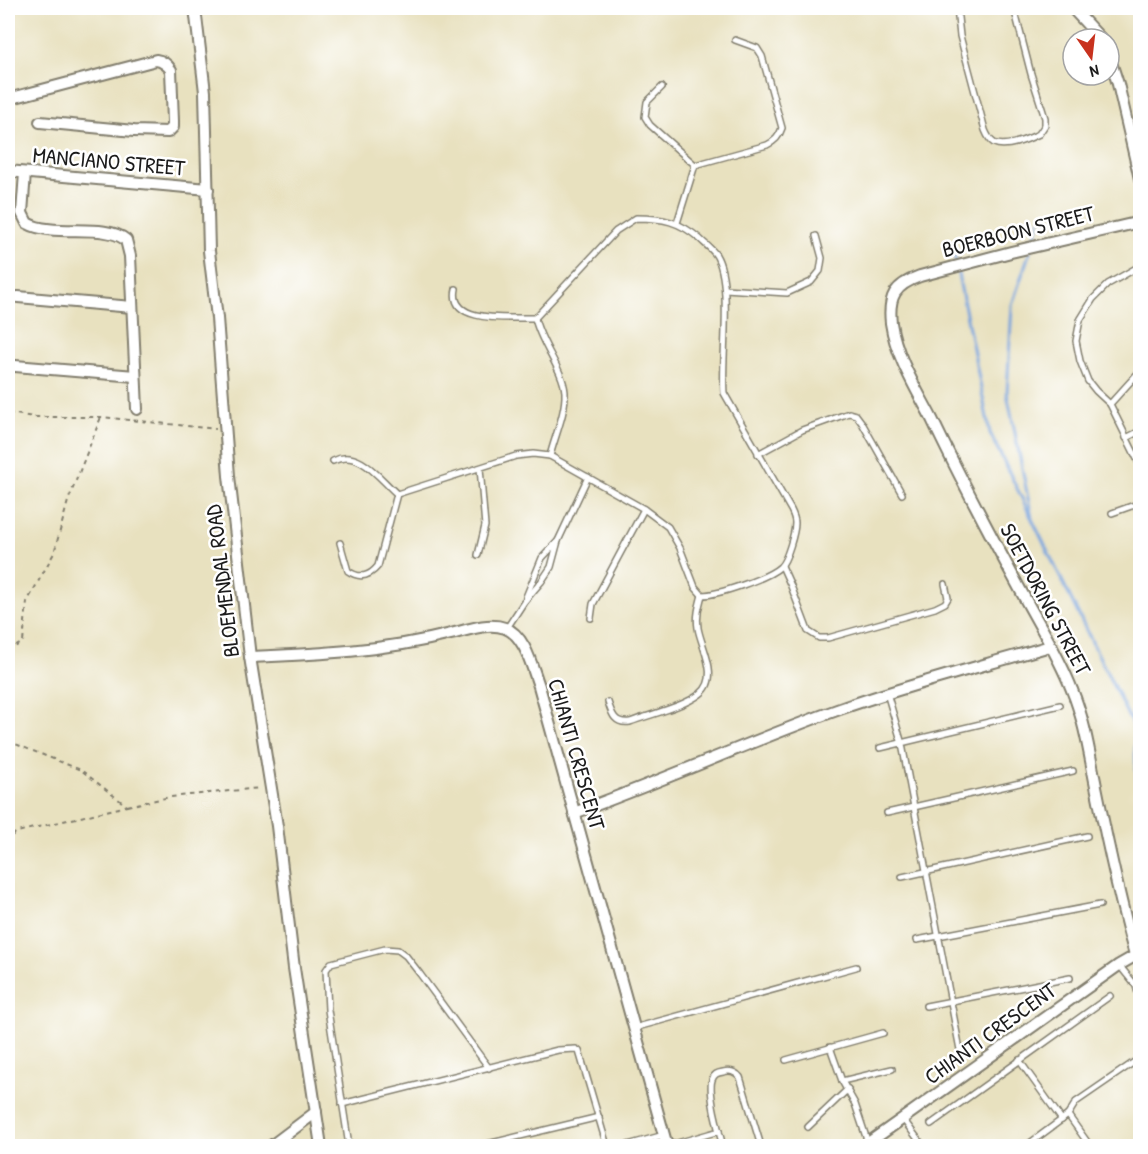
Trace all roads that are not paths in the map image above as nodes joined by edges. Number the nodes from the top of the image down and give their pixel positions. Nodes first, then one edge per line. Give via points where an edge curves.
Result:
1 (195, 8) edge
2 (957, 8) edge
3 (1014, 8) edge
4 (1074, 9) edge
5 (1090, 27) edge
6 (735, 40) dead end
7 (662, 87) dead end
8 (1119, 87) edge
9 (8, 99) edge
10 (39, 122) dead end
11 (695, 165) junction
12 (8, 170) edge
13 (25, 173) junction
14 (1140, 179) edge
15 (208, 189) junction
16 (1140, 222) edge
17 (677, 223) junction
18 (816, 236) dead end
19 (1140, 266) edge
20 (906, 281) joint
21 (456, 289) dead end
22 (725, 290) junction
23 (18, 297) dead end
24 (132, 307) junction
25 (535, 318) junction
26 (15, 366) dead end
27 (1140, 371) edge
28 (135, 376) junction
29 (1110, 404) junction
30 (137, 409) dead end
31 (1140, 431) edge
32 (1126, 438) junction
33 (758, 454) junction
34 (550, 456) junction
35 (333, 461) dead end
36 (1140, 465) edge
37 (480, 468) junction
38 (588, 477) junction
39 (397, 494) junction
40 (902, 494) dead end
41 (1140, 503) edge
42 (644, 509) junction
43 (1112, 513) dead end
44 (558, 541) junction
45 (340, 543) dead end
46 (478, 555) dead end
47 (782, 566) junction
48 (945, 584) dead end
49 (702, 596) junction
50 (524, 602) junction
51 (591, 618) dead end
52 (507, 628) junction
53 (1050, 646) junction
54 (250, 657) junction
55 (887, 693) junction
56 (608, 702) dead end
57 (1060, 705) dead end
58 (902, 744) junction
59 (880, 748) dead end
60 (1073, 771) dead end
61 (914, 808) junction
62 (574, 813) junction
63 (887, 813) dead end
64 (1087, 836) dead end
65 (926, 873) junction
66 (902, 877) dead end
67 (1100, 905) dead end
68 (938, 936) junction
69 (917, 940) dead end
70 (1138, 954) edge
71 (1119, 965) junction
72 (856, 967) dead end
73 (1070, 978) dead end
74 (1110, 996) dead end
75 (951, 1001) junction
76 (1140, 1001) edge
77 (926, 1006) dead end
78 (634, 1028) junction
79 (883, 1033) dead end
80 (830, 1047) junction
81 (961, 1055) dead end
82 (1140, 1058) edge
83 (786, 1060) dead end
84 (1019, 1060) junction
85 (489, 1068) junction
86 (892, 1069) dead end
87 (842, 1081) junction
88 (848, 1089) junction
89 (342, 1104) junction
90 (316, 1112) junction
91 (1068, 1115) junction
92 (599, 1117) junction
93 (903, 1119) junction
94 (1062, 1120) junction
95 (931, 1124) dead end
96 (808, 1127) dead end
97 (719, 1131) junction
98 (666, 1142) edge
99 (866, 1145) edge
100 (271, 1146) edge
101 (321, 1146) edge
102 (349, 1146) edge
103 (478, 1146) edge
104 (607, 1146) edge
105 (624, 1146) edge
106 (723, 1146) edge
107 (761, 1146) edge
108 (923, 1146) edge
109 (1026, 1146) edge
110 (1090, 1146) edge

1 - 15 street, BLOEMENDAL ROAD via 205,92
2 - 3 lane via 960,36 985,130 989,139 1001,144 1039,134 1045,125
4 - 5 street
6 - 11 lane via 757,48 762,56 782,128 767,145
7 - 11 lane via 647,102 645,117
8 - 14 street
9 - 10 street via 156,60 171,70 173,121 168,132
11 - 17 lane
12 - 13 street, MANCIANO STREET
13 - 15 street, MANCIANO STREET
13 - 24 street via 22,213 27,223 44,229 114,233 126,240
15 - 54 street, BLOEMENDAL ROAD via 209,251 225,430
16 - 20 street, BOERBOON STREET
17 - 22 lane via 716,255
17 - 25 lane via 645,218 627,222
18 - 22 lane via 822,258 820,271 804,286 776,294
19 - 29 lane via 1108,284 1093,299 1077,332 1077,348 1088,381
20 - 53 street, SOETDORING STREET via 894,293 890,306 896,343
21 - 25 lane via 457,305 474,316
22 - 33 lane via 723,393
23 - 24 street
24 - 28 street
25 - 34 lane via 565,393
26 - 28 street
27 - 29 lane
28 - 30 street
29 - 32 lane
31 - 32 lane
32 - 36 lane
33 - 40 lane via 802,430 849,413 862,423
33 - 47 lane via 794,518
34 - 37 lane via 516,456
34 - 38 lane
35 - 39 lane via 346,457 361,461
37 - 39 lane
37 - 46 lane via 485,526
38 - 42 lane
38 - 44 lane
39 - 45 lane via 374,571 360,577 348,571
41 - 43 lane
42 - 49 lane via 674,535
42 - 51 lane via 592,604
44 - 50 lane via 542,558
44 - 50 lane via 551,567
47 - 48 lane via 807,632 819,638 935,608 948,598
47 - 49 lane via 722,592
49 - 56 lane via 697,627 709,668 701,693 622,724 615,720
50 - 52 lane
52 - 54 street via 487,626 404,645
52 - 62 street, CHIANTI CRESCENT via 521,642 539,686
53 - 55 street
53 - 70 street, SOETDORING STREET via 1080,715 1118,895
54 - 90 street, BLOEMENDAL ROAD via 272,787
55 - 58 lane
55 - 62 street
57 - 58 lane
58 - 59 lane
58 - 61 lane
60 - 61 lane
61 - 63 lane
61 - 65 lane
62 - 78 street, CHIANTI CRESCENT
64 - 65 lane
65 - 66 lane
65 - 68 lane
67 - 68 lane
68 - 69 lane
68 - 75 lane
70 - 71 street, CHIANTI CRESCENT
71 - 76 lane via 1136,986
71 - 93 street, CHIANTI CRESCENT
72 - 78 lane
73 - 75 lane
74 - 84 lane
75 - 77 lane
75 - 81 lane
78 - 98 street, CHIANTI CRESCENT
79 - 80 lane
80 - 83 lane
80 - 87 lane
82 - 91 lane via 1076,1102
84 - 94 lane
84 - 95 lane
85 - 89 lane
85 - 89 lane via 398,950 385,949 341,959 327,966 326,975
85 - 92 lane via 576,1049
86 - 87 lane
87 - 88 lane
88 - 96 lane
88 - 99 lane
89 - 102 lane
90 - 100 street
90 - 101 street, BLOEMENDAL ROAD
91 - 94 lane
91 - 110 lane
92 - 103 lane
92 - 104 lane
93 - 99 street, CHIANTI CRESCENT
93 - 108 lane
94 - 109 lane
97 - 98 lane
97 - 106 lane
97 - 107 lane via 712,1080 717,1073 734,1072 740,1077
98 - 105 lane

